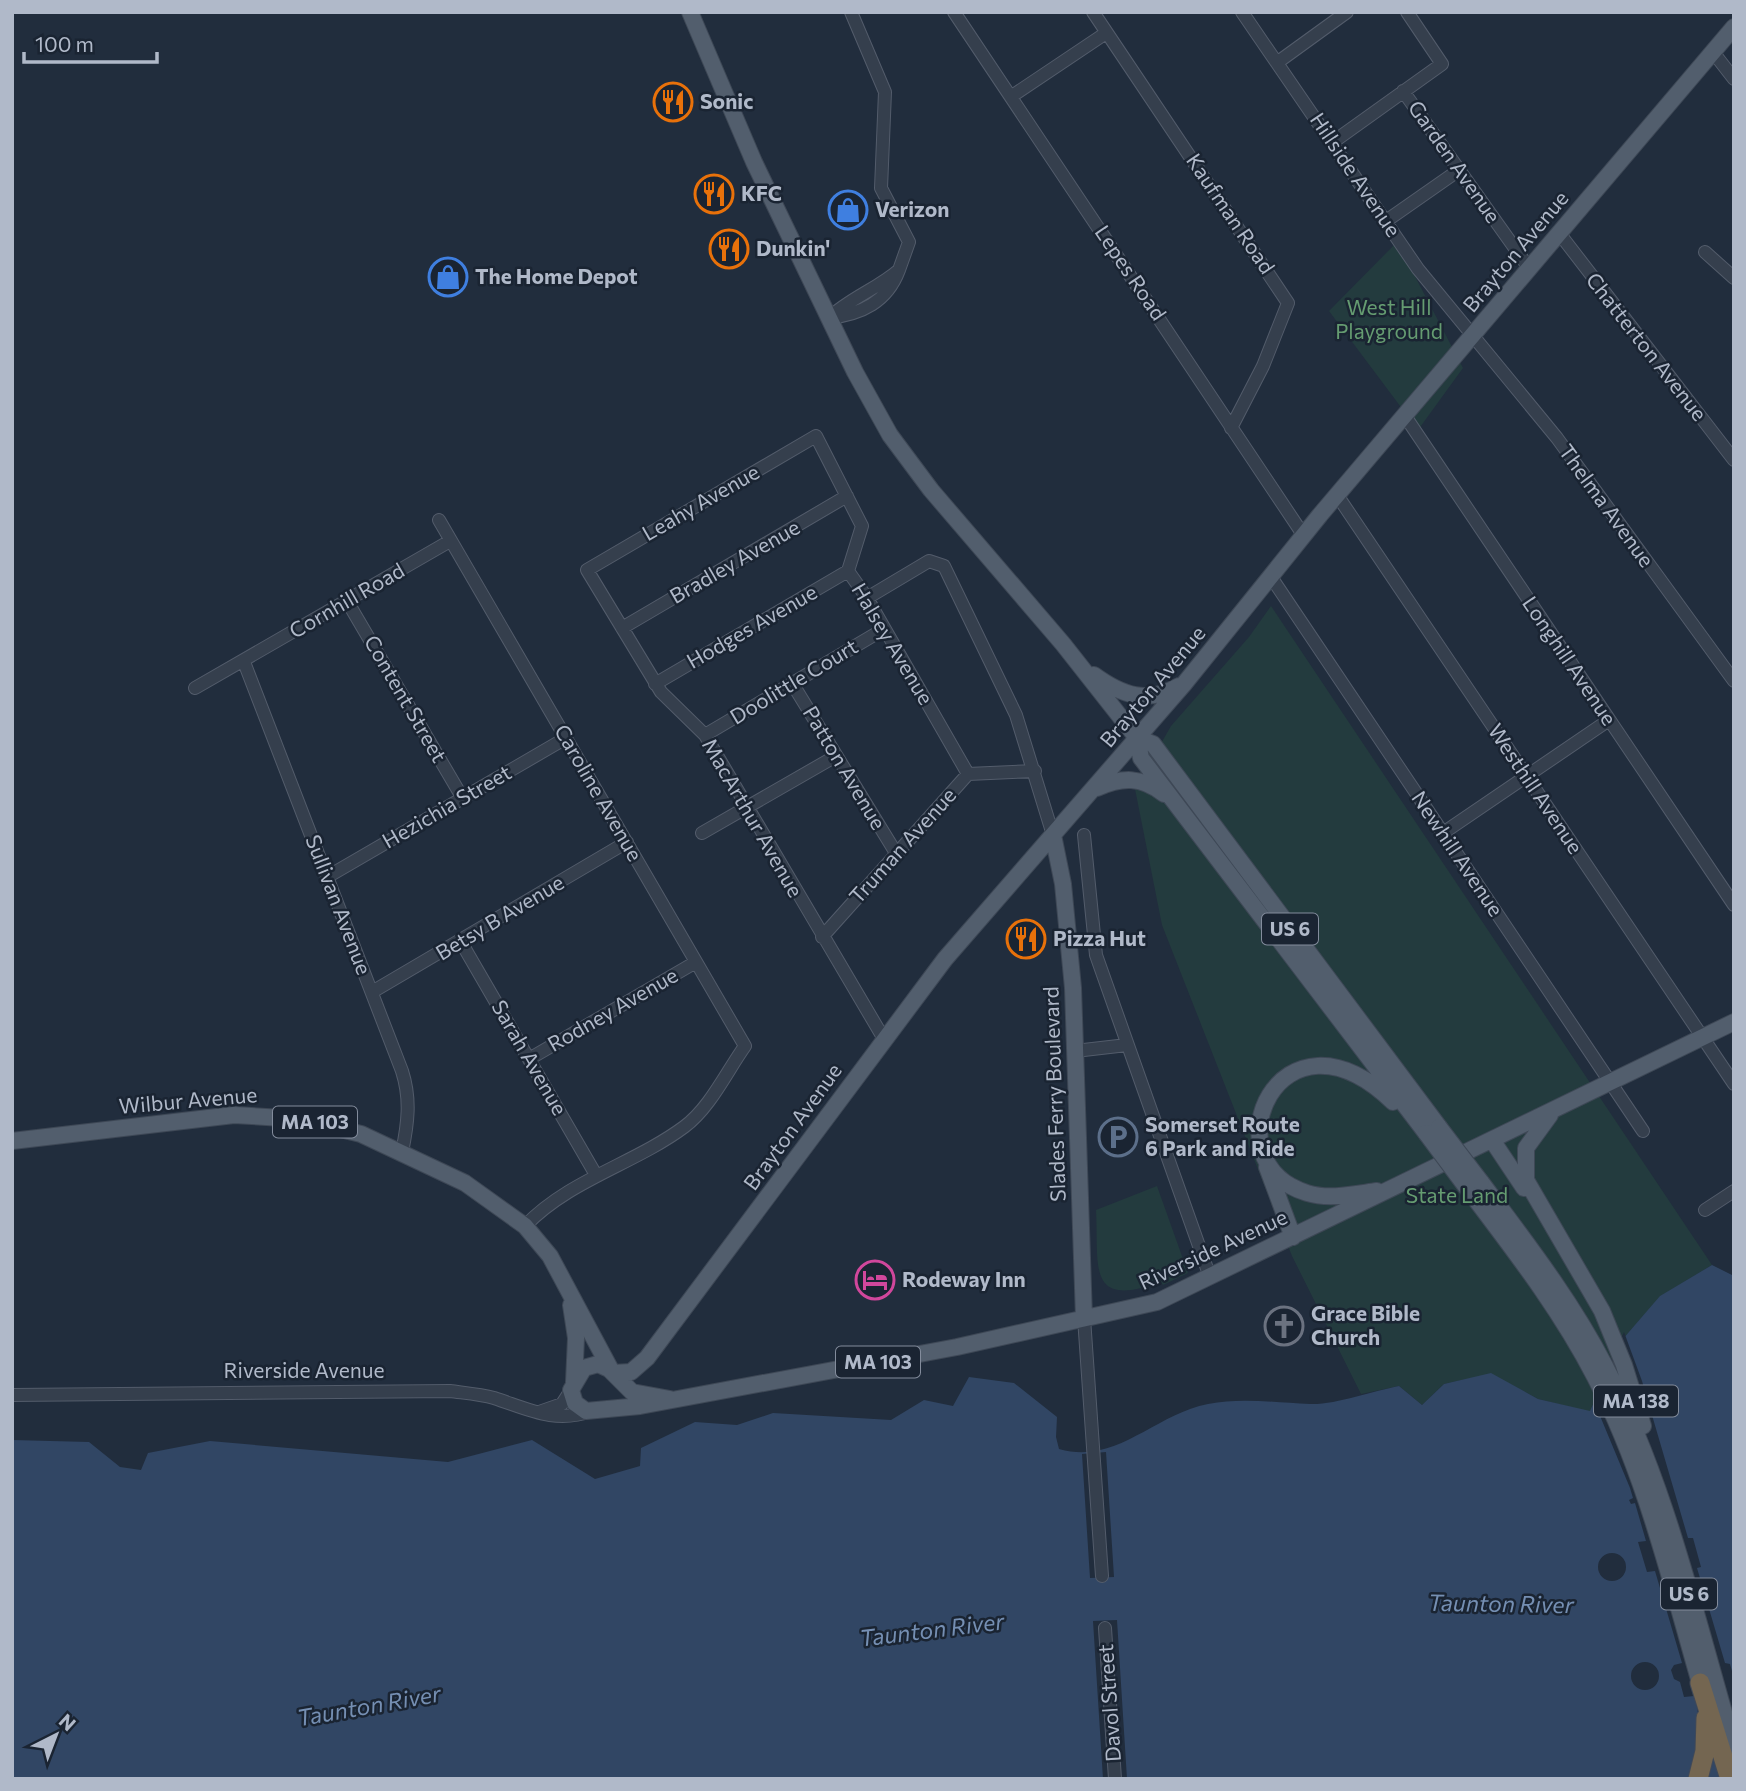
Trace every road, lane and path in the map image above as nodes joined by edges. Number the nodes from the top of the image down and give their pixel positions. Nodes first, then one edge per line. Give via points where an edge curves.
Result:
1 (690, 12) edge
2 (851, 12) edge
3 (954, 12) edge
4 (1093, 12) edge
5 (1242, 12) edge
6 (1347, 12) edge
7 (1407, 12) edge
8 (1734, 27) edge
9 (1106, 33) junction
10 (1713, 52) junction
11 (1278, 62) junction
12 (1734, 79) edge
13 (1404, 91) junction
14 (1012, 96) junction
15 (1333, 142) junction
16 (1459, 170) junction
17 (1386, 221) junction
18 (1559, 233) junction
19 (1705, 252) dead end
20 (1530, 268) junction
21 (1734, 278) edge
22 (829, 318) junction
23 (1472, 336) junction
24 (1405, 416) junction
25 (1231, 428) junction
26 (816, 436) joint
27 (1734, 460) edge
28 (1337, 495) junction
29 (847, 496) junction
30 (439, 520) dead end
31 (1304, 536) junction
32 (450, 541) junction
33 (587, 570) joint
34 (848, 571) junction
35 (1271, 577) junction
36 (867, 598) junction
37 (347, 601) junction
38 (622, 628) junction
39 (884, 629) junction
40 (244, 662) junction
41 (1077, 662) junction
42 (1734, 681) edge
43 (792, 683) junction
44 (655, 684) junction
45 (1184, 684) junction
46 (195, 688) dead end
47 (1609, 720) junction
48 (705, 735) junction
49 (566, 738) junction
50 (1137, 738) junction
51 (836, 756) junction
52 (1035, 771) junction
53 (968, 774) junction
54 (1527, 777) junction
55 (1092, 790) junction
56 (462, 797) junction
57 (1178, 807) junction
58 (747, 808) junction
59 (702, 833) dead end
60 (1443, 833) junction
61 (1053, 835) junction
62 (1084, 835) dead end
63 (627, 842) junction
64 (896, 853) junction
65 (327, 877) junction
66 (1734, 905) edge
67 (822, 937) junction
68 (461, 942) junction
69 (696, 962) junction
70 (372, 992) junction
71 (1734, 1022) edge
72 (1702, 1037) junction
73 (884, 1039) junction
74 (1127, 1045) junction
75 (1075, 1051) junction
76 (529, 1059) junction
77 (1610, 1082) junction
78 (1734, 1084) edge
79 (1556, 1109) junction
80 (1432, 1130) junction
81 (1643, 1131) dead end
82 (1492, 1140) junction
83 (12, 1141) edge
84 (402, 1152) junction
85 (1262, 1152) junction
86 (596, 1175) junction
87 (1390, 1190) junction
88 (1734, 1191) edge
89 (1705, 1209) dead end
90 (1545, 1215) junction
91 (525, 1226) junction
92 (1293, 1237) junction
93 (1210, 1277) junction
94 (564, 1282) junction
95 (1556, 1296) junction
96 (1084, 1318) junction
97 (613, 1373) junction
98 (573, 1386) junction
99 (12, 1395) edge
100 (670, 1399) junction
101 (593, 1411) junction
102 (537, 1413) junction
103 (1670, 1531) junction
104 (1102, 1576) dead end
105 (1105, 1628) dead end
106 (1700, 1683) junction
107 (1734, 1747) edge
108 (1115, 1779) edge
109 (1698, 1779) edge
110 (1730, 1779) edge

1 - 22 main road, US 6 via 740,132
2 - 22 street via 885,92 881,188 909,242 899,270
3 - 14 street, Lepes Road
4 - 9 street, Kaufman Road
5 - 11 street, Hillside Avenue
6 - 11 street
7 - 13 street via 1442,64
8 - 10 main road, Brayton Avenue
9 - 14 street
9 - 25 street, Kaufman Road via 1288,303
10 - 12 street
10 - 18 main road, Brayton Avenue
11 - 15 street, Hillside Avenue
13 - 15 street
13 - 16 street, Garden Avenue
14 - 25 street, Lepes Road
15 - 17 street, Hillside Avenue
16 - 17 street
16 - 20 street, Garden Avenue
17 - 23 street, Hillside Avenue
18 - 20 main road, Brayton Avenue
18 - 27 street, Chatterton Avenue
19 - 21 street
20 - 23 main road, Brayton Avenue
22 - 41 main road, US 6 via 909,463
23 - 24 main road, Brayton Avenue
23 - 42 street, Thelma Avenue via 1558,438
24 - 28 main road, Brayton Avenue
24 - 47 street, Longhill Avenue
25 - 31 street, Lepes Road
26 - 29 street, Halsey Avenue
26 - 33 street, Leahy Avenue
28 - 31 main road, Brayton Avenue
28 - 54 street, Westhill Avenue
29 - 34 street, Halsey Avenue via 862,526
29 - 38 street, Bradley Avenue
30 - 32 street, Caroline Avenue
31 - 35 main road, Brayton Avenue
32 - 37 street, Cornhill Road
32 - 49 street, Caroline Avenue
33 - 38 street, MacArthur Avenue
34 - 36 street, Halsey Avenue
34 - 44 street, Hodges Avenue
35 - 45 main road, Brayton Avenue
35 - 60 street, Newhill Avenue
36 - 39 street, Halsey Avenue
36 - 52 street, Slades Ferry Boulevard via 928,562 936,561 945,568 1007,695
37 - 40 street, Cornhill Road
37 - 56 street, Content Street
38 - 44 street, MacArthur Avenue
39 - 43 street, Doolittle Court
39 - 53 street, Halsey Avenue
40 - 46 street, Cornhill Road
40 - 65 street, Sullivan Avenue
41 - 45 main road via 1108,685 1134,696 1153,697
41 - 50 main road, US 6
43 - 48 street, Doolittle Court
43 - 51 street, Patton Avenue
44 - 48 street, MacArthur Avenue
45 - 50 main road, Brayton Avenue
47 - 54 street
47 - 66 street, Longhill Avenue
48 - 58 street, MacArthur Avenue
49 - 56 street, Hezichia Street
49 - 63 street, Caroline Avenue
50 - 55 main road, Brayton Avenue
50 - 57 main road, US 6 via 1141,758
50 - 80 main road, US 6 via 1156,748
51 - 58 street
51 - 64 street, Patton Avenue
52 - 53 street, Truman Avenue
52 - 61 street, Slades Ferry Boulevard
53 - 64 street, Truman Avenue
54 - 60 street
54 - 72 street, Westhill Avenue
55 - 57 main road via 1121,779 1137,779 1158,789
55 - 61 main road, Brayton Avenue
56 - 65 street, Hezichia Street
57 - 80 main road, US 6
58 - 59 street
58 - 67 street, MacArthur Avenue
60 - 77 street, Newhill Avenue
61 - 73 main road, Brayton Avenue
61 - 75 main road, Slades Ferry Boulevard via 1070,941
62 - 74 street via 1096,954
63 - 68 street, Betsy B Avenue
63 - 69 street, Caroline Avenue
64 - 67 street, Truman Avenue
65 - 70 street, Sullivan Avenue
67 - 73 street, MacArthur Avenue
68 - 70 street, Betsy B Avenue
68 - 76 street, Sarah Avenue
69 - 76 street, Rodney Avenue
69 - 86 street, Caroline Avenue via 746,1046 686,1126
70 - 84 street, Sullivan Avenue via 407,1085 409,1119
71 - 72 main road, Riverside Avenue / MA 138
72 - 77 main road, Riverside Avenue / MA 138
72 - 78 street, Westhill Avenue
73 - 97 main road, Brayton Avenue via 647,1358 631,1372
74 - 75 street
74 - 93 street
75 - 96 main road, Slades Ferry Boulevard
76 - 86 street, Sarah Avenue
77 - 79 main road, Riverside Avenue / MA 138
77 - 81 street, Newhill Avenue
79 - 82 main road, Riverside Avenue / MA 138
79 - 90 main road, MA 138 via 1534,1134 1524,1157 1525,1180
80 - 85 main road via 1366,1079 1340,1067 1319,1065 1287,1076 1270,1094 1259,1126
80 - 95 main road, US 6, bridge
82 - 87 main road, Riverside Avenue / MA 138
82 - 90 main road
83 - 84 main road, Wilbur Avenue / MA 103 via 251,1115 341,1128
84 - 91 main road, Wilbur Avenue / MA 103 via 465,1183
85 - 87 main road, MA 138 via 1279,1176 1307,1193
85 - 92 main road
86 - 91 street via 536,1213
87 - 92 main road, Riverside Avenue / MA 103
88 - 89 street
90 - 103 main road, MA 138 via 1608,1324 1628,1377
91 - 94 main road, Wilbur Avenue / MA 103
92 - 93 main road, Riverside Avenue / MA 103
93 - 96 main road, Riverside Avenue / MA 103 via 1157,1302
94 - 97 main road, Wilbur Avenue / MA 103
94 - 98 main road, Wilbur Avenue / MA 103 via 575,1328
95 - 103 main road, US 6 via 1598,1352 1623,1402
95 - 106 main road, US 6 via 1629,1451
96 - 100 main road, Riverside Avenue / MA 103 via 957,1347
96 - 104 street
97 - 98 main road via 602,1365 591,1365 580,1372
97 - 100 main road, Riverside Avenue / MA 103 via 632,1392
97 - 101 main road via 616,1390
98 - 101 main road via 578,1407
98 - 102 street via 562,1404
99 - 102 street, Riverside Avenue via 450,1391 485,1396
100 - 101 main road, Riverside Avenue / MA 103
101 - 102 street, Riverside Avenue via 558,1417
103 - 107 main road, US 6
105 - 108 street, Davol Street
106 - 109 highway, US 6 via 1707,1727
106 - 110 highway

